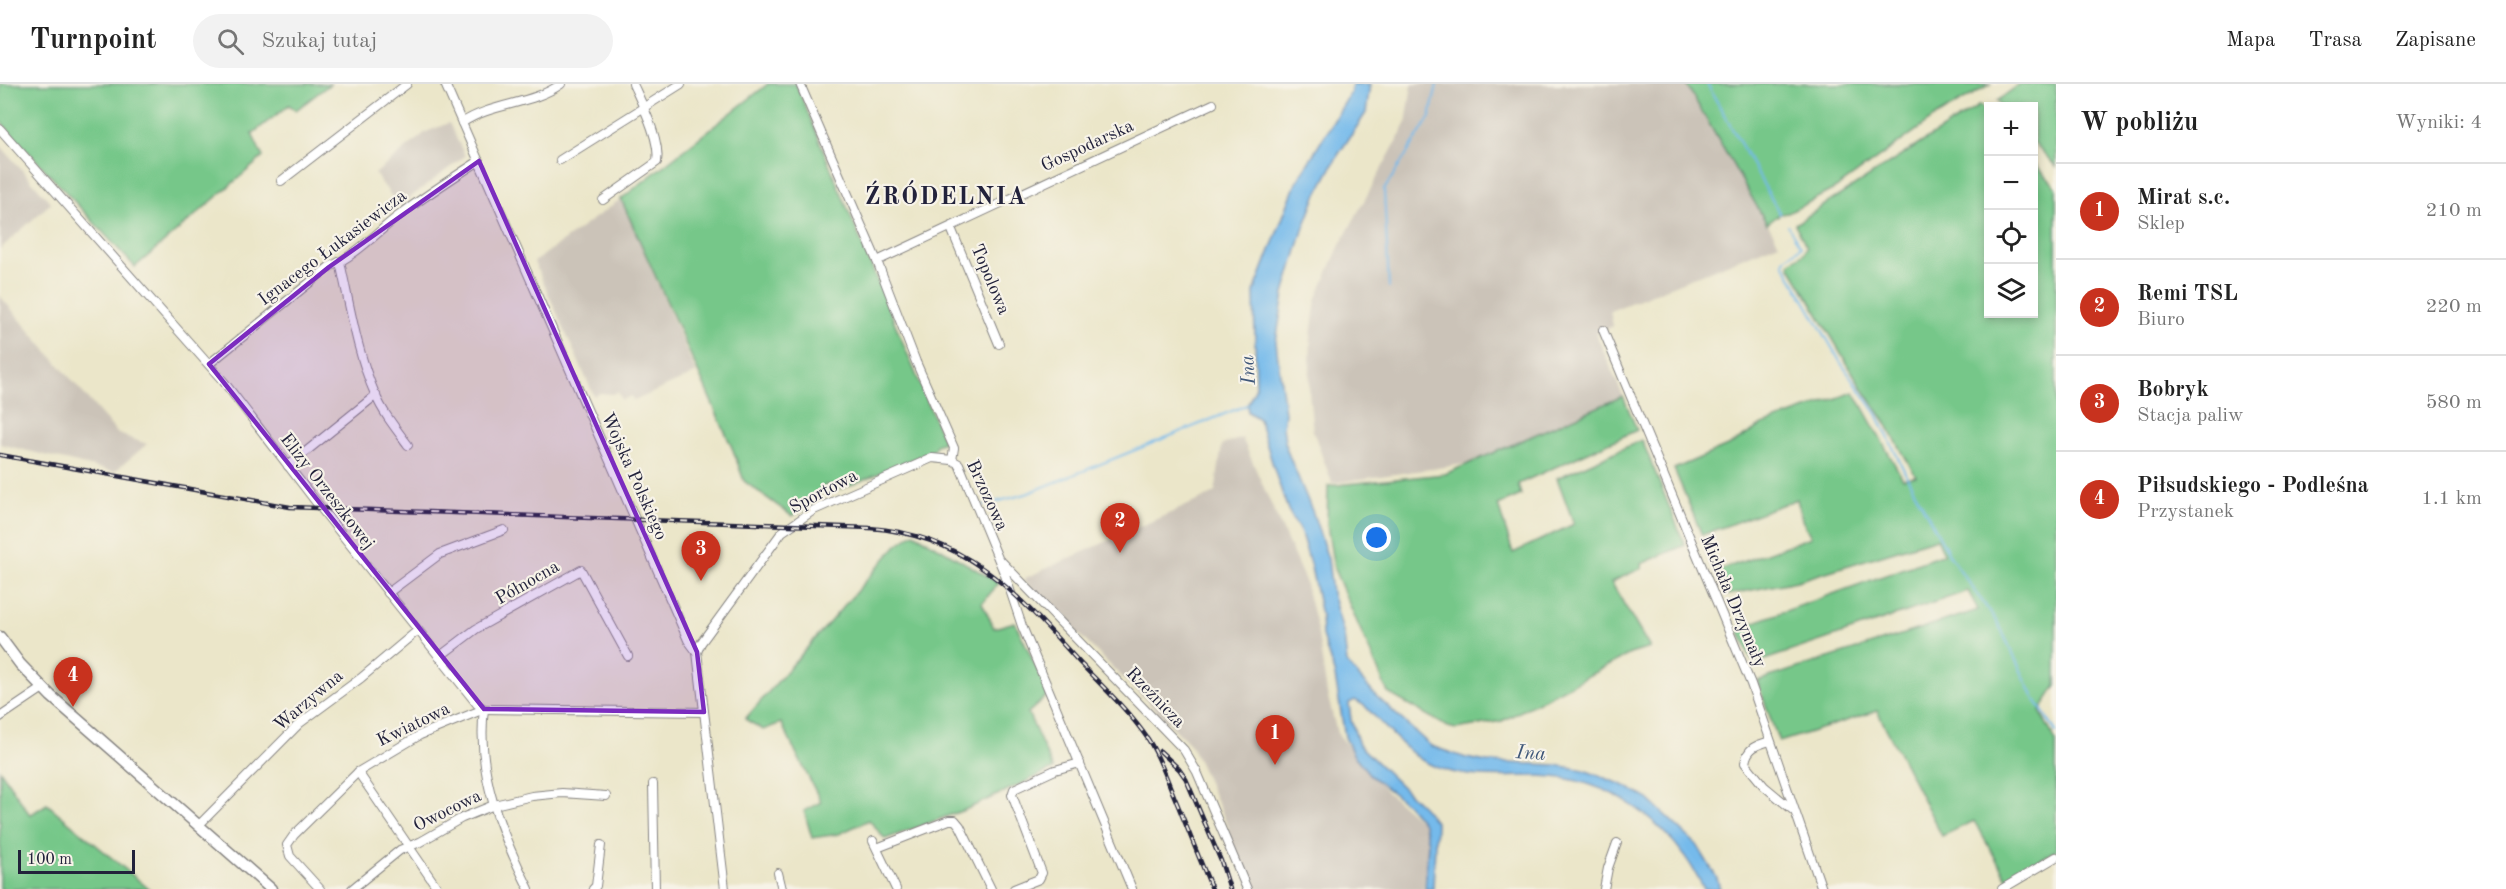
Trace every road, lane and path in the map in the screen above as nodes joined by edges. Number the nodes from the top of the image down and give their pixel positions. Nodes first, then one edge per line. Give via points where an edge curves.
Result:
1 (407, 84) edge
2 (445, 84) edge
3 (561, 84) edge
4 (633, 84) edge
5 (681, 84) edge
6 (800, 84) edge
7 (1213, 104) dead end
8 (644, 109) junction
9 (462, 123) junction
10 (0, 129) edge
11 (560, 160) dead end
12 (479, 161) junction
13 (281, 181) dead end
14 (603, 200) dead end
15 (951, 228) junction
16 (877, 261) junction
17 (340, 262) junction
18 (1603, 330) dead end
19 (999, 344) dead end
20 (209, 364) junction
21 (376, 396) junction
22 (408, 445) dead end
23 (952, 459) junction
24 (288, 466) junction
25 (504, 530) dead end
26 (998, 557) junction
27 (388, 593) junction
28 (417, 631) junction
29 (0, 637) edge
30 (697, 652) junction
31 (628, 656) dead end
32 (439, 657) junction
33 (43, 688) junction
34 (484, 709) junction
35 (704, 712) junction
36 (0, 717) edge
37 (1770, 741) junction
38 (1080, 763) junction
39 (358, 772) junction
40 (653, 784) dead end
41 (606, 796) dead end
42 (494, 805) junction
43 (1794, 811) junction
44 (199, 825) junction
45 (1617, 843) dead end
46 (601, 845) dead end
47 (408, 846) junction
48 (2056, 856) edge
49 (778, 873) dead end
50 (271, 889) edge
51 (320, 889) edge
52 (352, 889) edge
53 (438, 889) edge
54 (530, 889) edge
55 (592, 889) edge
56 (655, 889) edge
57 (725, 889) edge
58 (782, 889) edge
59 (896, 889) edge
60 (991, 889) edge
61 (1014, 889) edge
62 (1132, 889) edge
63 (1246, 889) edge
64 (1604, 889) edge
65 (1822, 889) edge
66 (2002, 889) edge

1 - 13 street
2 - 9 street, Wojska Polskiego
3 - 9 street
4 - 8 street
5 - 8 street
6 - 16 street, Brzozowa
7 - 15 street, Gospodarska
8 - 11 street
8 - 14 street via 659,152 657,162
9 - 12 street, Wojska Polskiego
10 - 20 street, Elizy Orzeszkowej
12 - 17 street, Ignacego Łukasiewicza
12 - 30 street, Wojska Polskiego
15 - 16 street, Gospodarska
15 - 19 street, Topolowa
16 - 23 street, Brzozowa via 954,448
17 - 20 street, Ignacego Łukasiewicza
17 - 21 street via 364,365
18 - 37 street, Michała Drzymały via 1735,643
20 - 24 street, Elizy Orzeszkowej
21 - 22 street
21 - 24 street
23 - 26 street, Brzozowa via 958,464
23 - 30 street, Sportowa via 932,458 814,510 782,532
24 - 27 street, Elizy Orzeszkowej
25 - 27 street via 440,554
26 - 38 street, Brzozowa via 1022,626
26 - 63 street, Rzeźnicza via 1184,750
27 - 28 street, Elizy Orzeszkowej
28 - 32 street, Elizy Orzeszkowej
28 - 44 street, Warzywna via 300,723
29 - 33 street
30 - 35 street, Wojska Polskiego
31 - 32 street, Północna via 581,570 476,629
32 - 34 street, Elizy Orzeszkowej
33 - 36 street
33 - 44 street
34 - 35 street
34 - 39 street, Kwiatowa via 420,735
34 - 42 street via 482,746
35 - 57 street, Wojska Polskiego
37 - 43 street, Michała Drzymały
37 - 43 street via 1751,748 1745,763 1764,786
38 - 61 street via 1014,789 1012,795 1042,873 1039,879
38 - 62 street, Brzozowa
39 - 47 street
39 - 51 street, Kwiatowa via 287,845 290,856
40 - 56 street
41 - 42 street, Owocowa via 532,796
42 - 47 street, Owocowa
42 - 54 street via 508,846
43 - 65 street, Michała Drzymały
44 - 50 street
45 - 64 street
46 - 55 street via 596,886
47 - 52 street, Owocowa
47 - 53 street
48 - 66 street
49 - 58 street
59 - 60 street via 875,844 949,820 960,826

